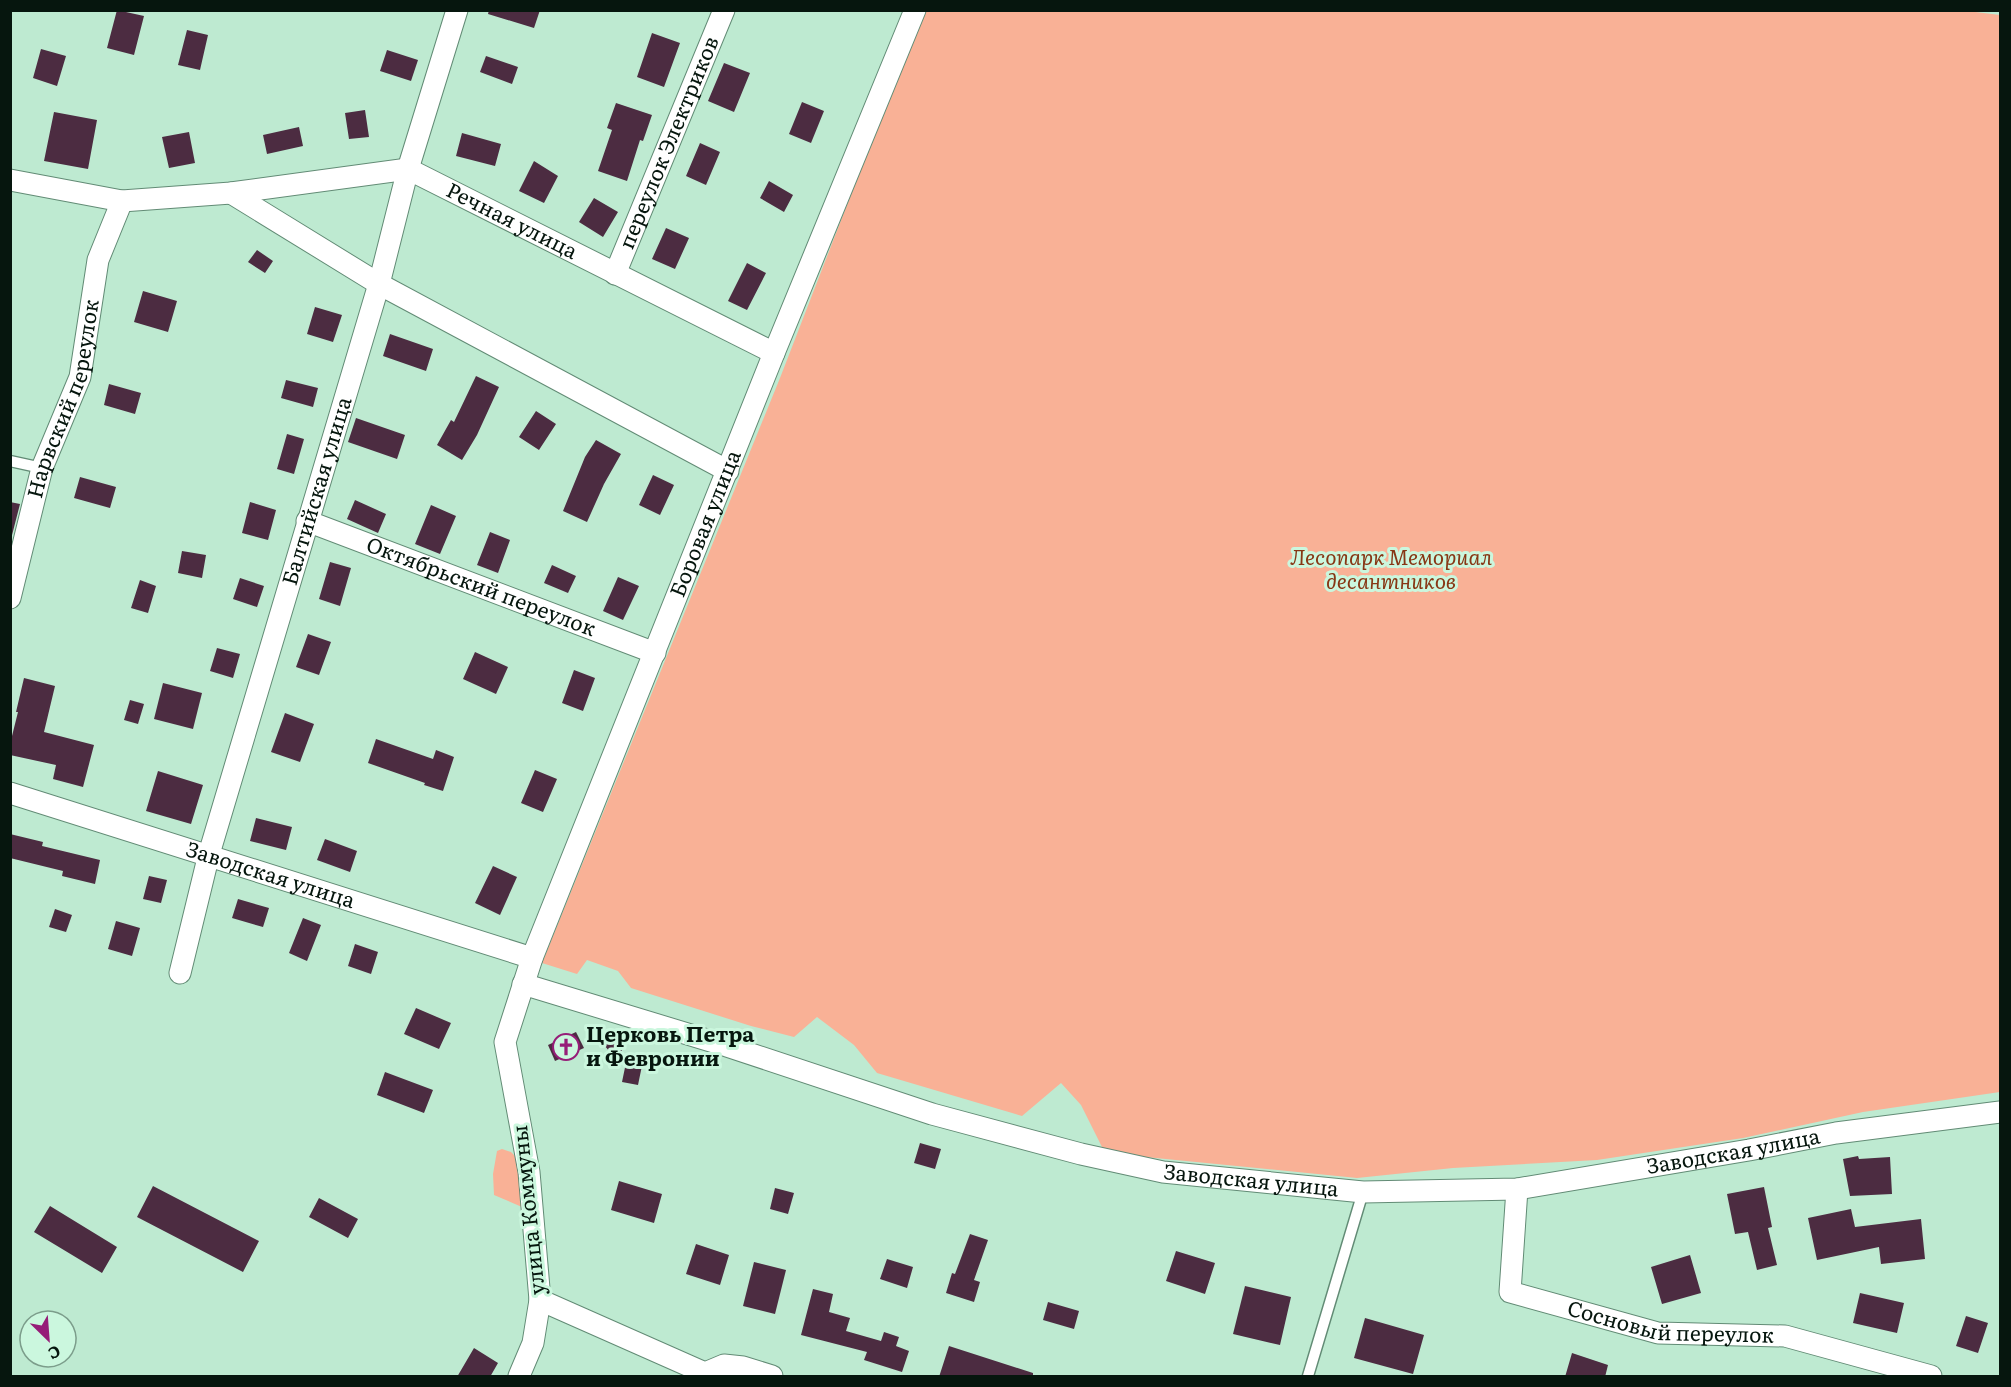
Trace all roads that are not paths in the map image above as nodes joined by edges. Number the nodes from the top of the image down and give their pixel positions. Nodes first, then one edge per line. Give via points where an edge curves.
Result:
1 (457, 10) edge
2 (724, 10) edge
3 (915, 10) edge
4 (408, 169) junction
5 (10, 180) edge
6 (231, 193) junction
7 (122, 201) junction
8 (615, 274) junction
9 (379, 284) junction
10 (774, 353) junction
11 (10, 461) edge
12 (42, 468) junction
13 (728, 471) junction
14 (307, 521) junction
15 (10, 598) edge
16 (655, 653) junction
17 (10, 793) edge
18 (208, 854) junction
19 (532, 958) junction
20 (180, 973) dead end
21 (523, 984) junction
22 (505, 1042) joint
23 (2001, 1112) edge
24 (1517, 1189) junction
25 (1363, 1192) junction
26 (540, 1300) junction
27 (706, 1375) edge
28 (519, 1377) edge
29 (772, 1377) edge
30 (1308, 1377) edge
31 (1931, 1377) edge

1 - 4 street, Балтийская улица
2 - 8 street, переулок Электриков
3 - 10 street, Боровая улица
4 - 6 street
4 - 8 street, Речная улица
4 - 9 street, Балтийская улица
5 - 7 street
6 - 7 street
6 - 9 street
7 - 12 street, Нарвский переулок via 98,260 80,377
8 - 10 street, Речная улица
9 - 13 street
9 - 14 street, Балтийская улица
10 - 13 street, Боровая улица
11 - 12 lane
12 - 15 street, Нарвский переулок
13 - 16 street, Боровая улица
14 - 16 street, Октябрьский переулок
14 - 18 street, Балтийская улица
16 - 19 street, Боровая улица
17 - 18 street, Заводская улица
18 - 19 street, Заводская улица
18 - 20 street, Балтийская улица
19 - 21 street, Боровая улица
21 - 22 street, Боровая улица
21 - 25 street, Заводская улица via 932,1114 1081,1154 1163,1172
22 - 26 street, улица Коммуны via 529,1172
23 - 24 street, Заводская улица via 1836,1133
24 - 25 street, Заводская улица
24 - 31 street, Сосновый переулок via 1510,1292 1658,1333 1785,1336
25 - 30 lane
26 - 27 street
26 - 28 street, улица Коммуны via 533,1343
27 - 29 street via 724,1365

